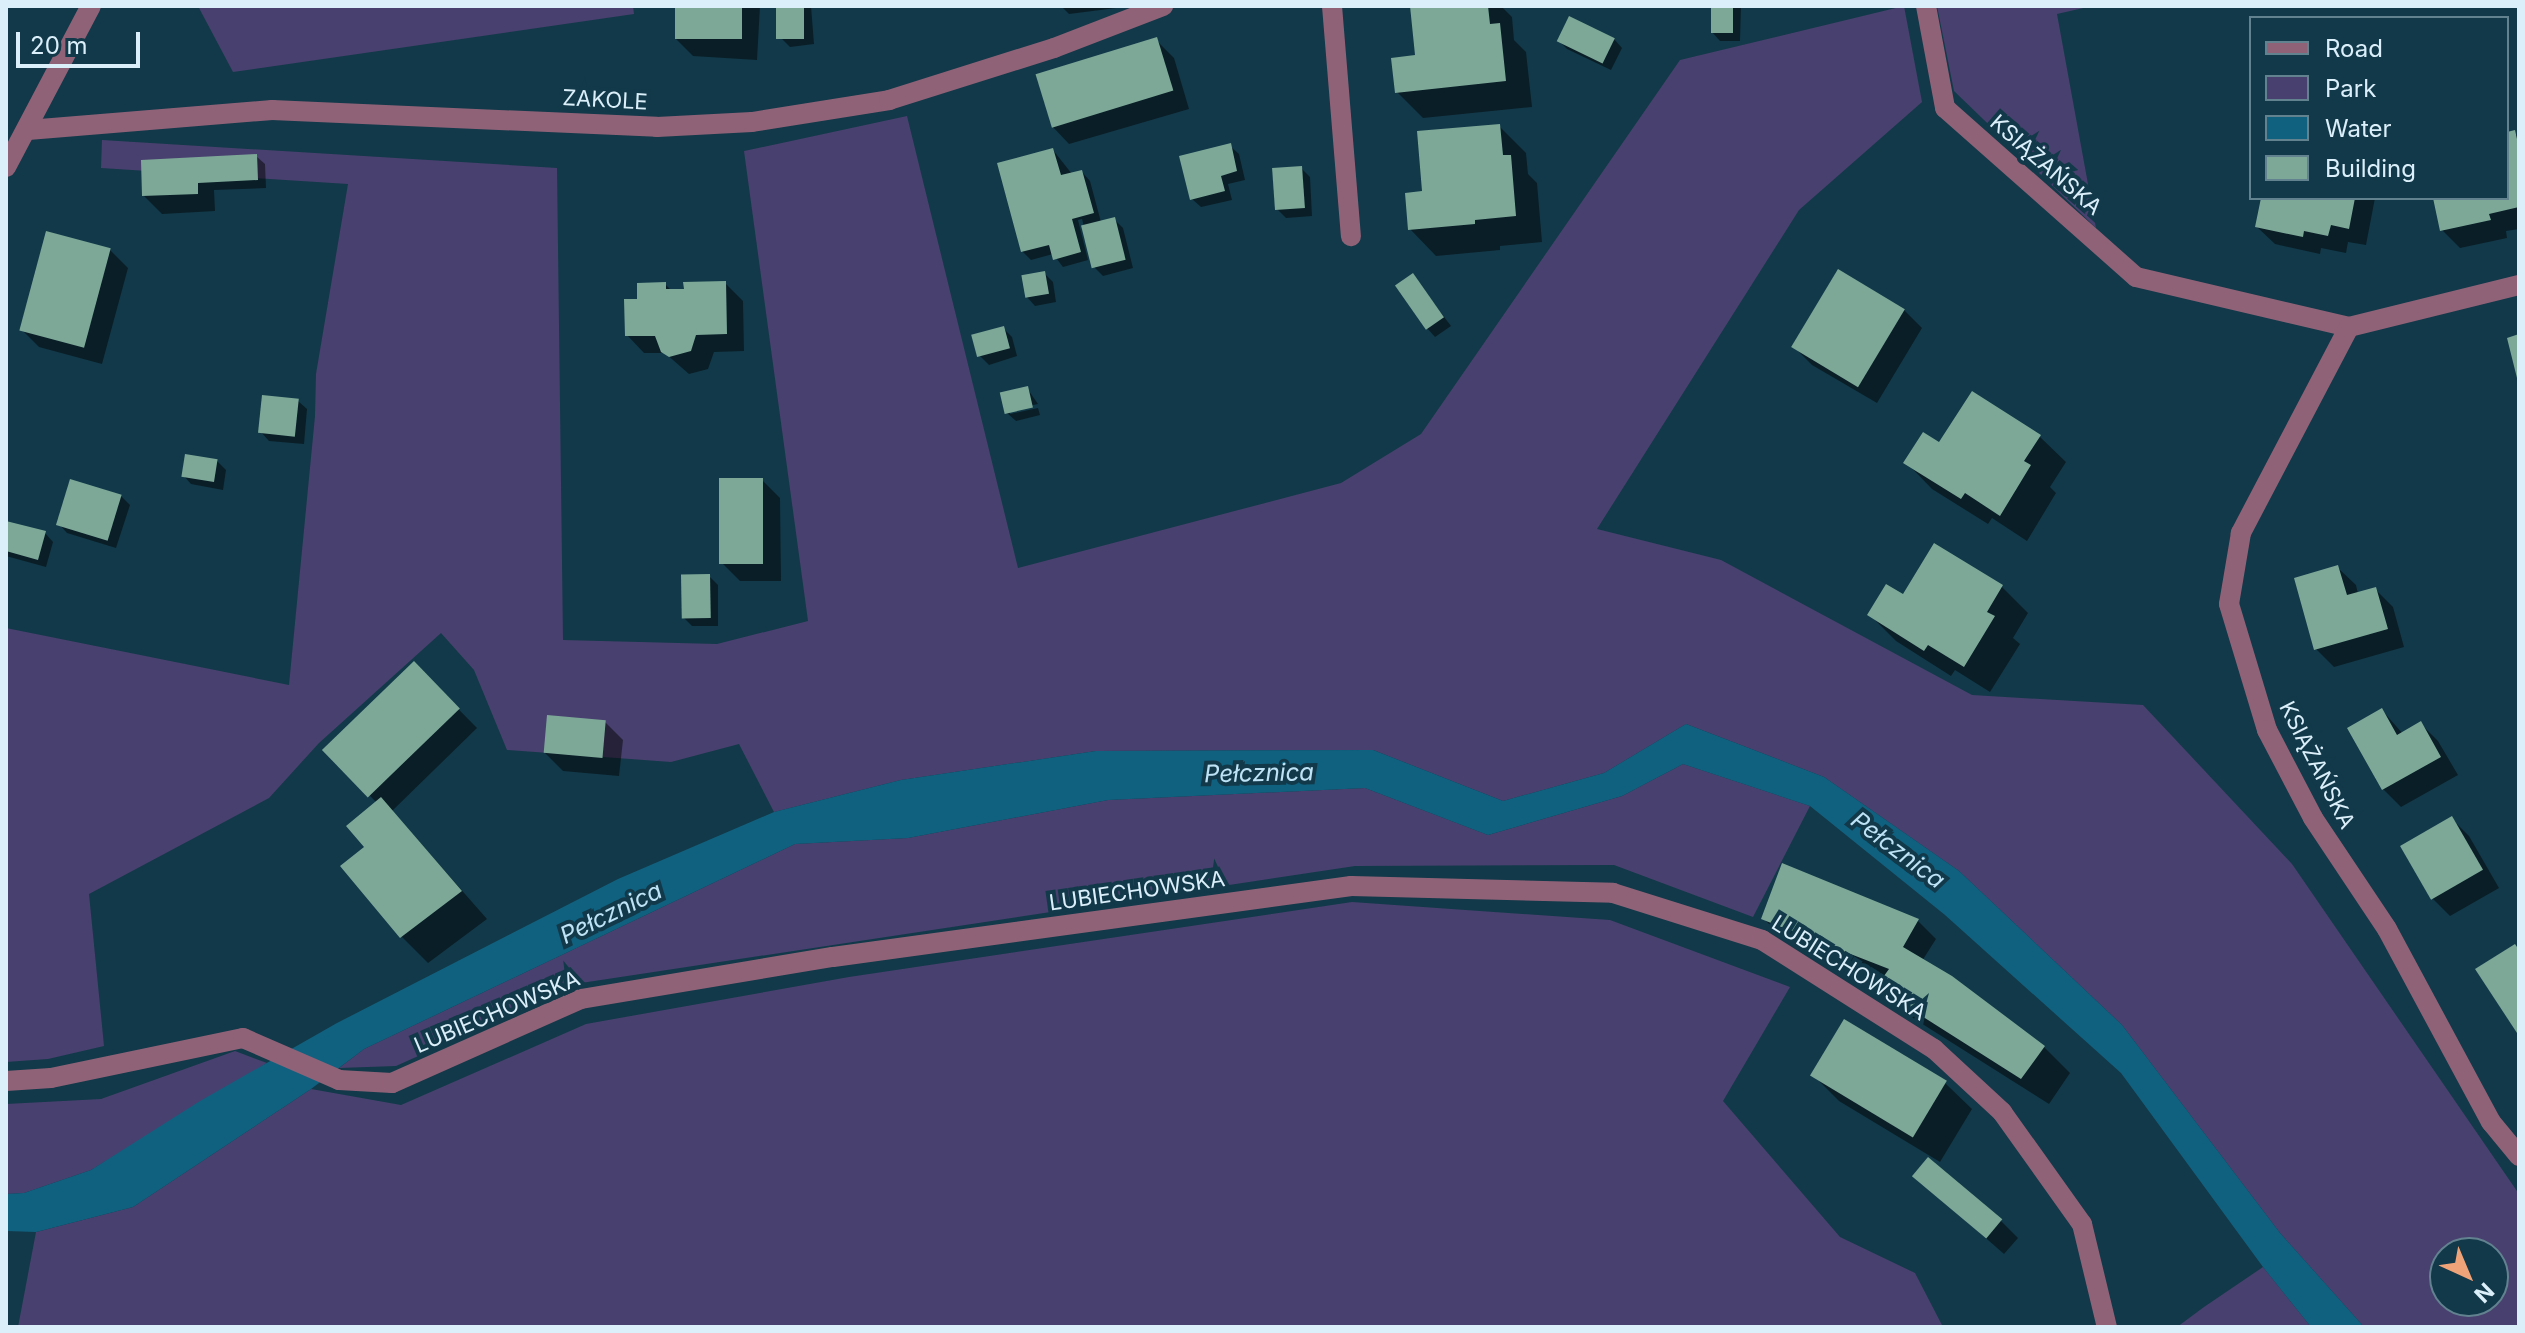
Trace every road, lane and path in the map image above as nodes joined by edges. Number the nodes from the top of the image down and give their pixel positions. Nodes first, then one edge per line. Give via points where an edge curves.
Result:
1 (91, 6) edge
2 (1163, 6) edge
3 (1332, 6) edge
4 (1926, 6) edge
5 (28, 130) junction
6 (6, 167) edge
7 (1351, 236) dead end
8 (2519, 285) edge
9 (2349, 327) junction
10 (6, 1081) edge
11 (2519, 1156) edge
12 (2107, 1327) edge

1 - 5 street
2 - 5 street, ZAKOLE via 1054,48 889,100 752,122 657,127 272,110
3 - 7 street
4 - 9 street, KSIĄŻAŃSKA via 1945,108 2136,277
5 - 6 street
8 - 9 street, KSIĄŻAŃSKA
9 - 11 street, KSIĄŻAŃSKA via 2241,533 2229,604 2267,730 2300,793 2387,929 2491,1122
10 - 12 street, LUBIECHOWSKA via 51,1078 243,1038 339,1080 392,1083 581,999 833,957 1351,886 1613,893 1762,940 1934,1049 2002,1112 2082,1224

